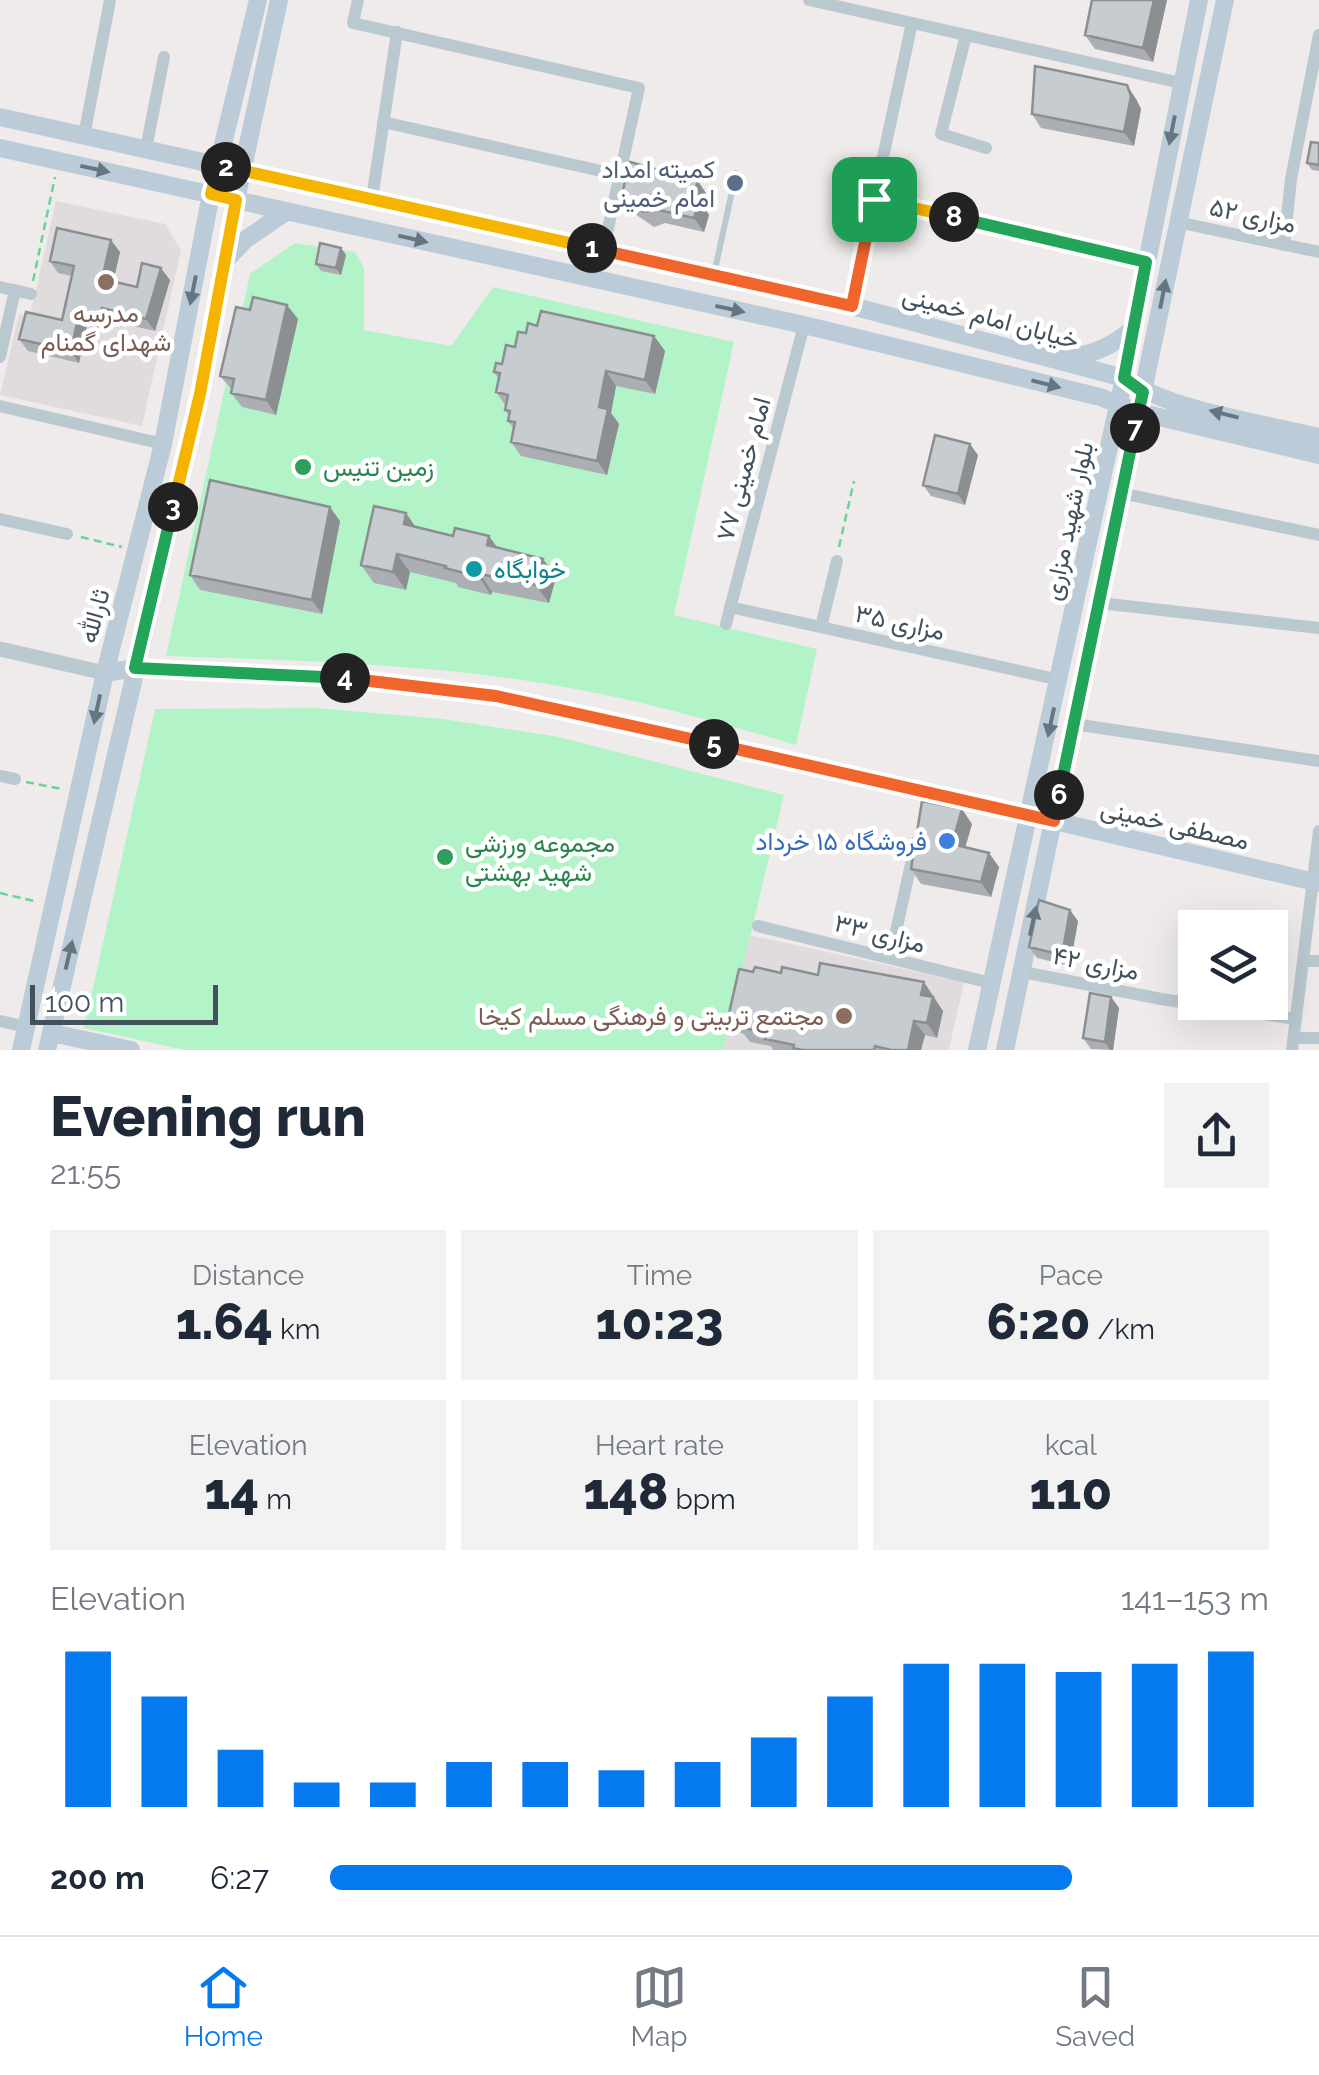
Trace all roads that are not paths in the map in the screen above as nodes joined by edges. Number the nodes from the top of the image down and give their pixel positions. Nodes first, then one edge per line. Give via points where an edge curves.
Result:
1 (110, 0) edge
2 (258, 0) edge
3 (279, 0) edge
4 (358, 0) edge
5 (809, 0) edge
6 (1199, 0) edge
7 (1225, 0) edge
8 (912, 23) junction
9 (397, 32) junction
10 (966, 35) junction
11 (1319, 35) edge
12 (164, 58) dead end
13 (1181, 83) junction
14 (0, 117) edge
15 (383, 122) junction
16 (84, 136) junction
17 (0, 148) edge
18 (986, 148) dead end
19 (146, 150) junction
20 (219, 166) junction
21 (243, 171) junction
22 (736, 172) dead end
23 (619, 175) junction
24 (211, 194) junction
25 (372, 199) junction
26 (236, 200) junction
27 (287, 211) junction
28 (1177, 222) junction
29 (1284, 245) junction
30 (603, 250) junction
31 (1319, 252) edge
32 (224, 262) junction
33 (1146, 262) junction
34 (714, 275) junction
35 (0, 287) edge
36 (15, 290) junction
37 (31, 294) road end
38 (804, 325) junction
39 (1134, 328) junction
40 (0, 358) edge
41 (1051, 359) junction
42 (1124, 378) junction
43 (1143, 392) junction
44 (1118, 404) junction
45 (0, 406) edge
46 (1138, 412) junction
47 (1319, 437) edge
48 (162, 444) junction
49 (1319, 455) edge
50 (1122, 493) junction
51 (0, 520) edge
52 (67, 534) road end
53 (1319, 535) edge
54 (837, 560) road end
55 (1100, 604) junction
56 (730, 607) junction
57 (726, 624) dead end
58 (821, 627) junction
59 (1319, 628) edge
60 (0, 650) edge
61 (135, 668) junction
62 (106, 672) junction
63 (1060, 680) junction
64 (1074, 724) junction
65 (1319, 762) edge
66 (0, 776) edge
67 (15, 779) road end
68 (1031, 815) junction
69 (1054, 821) junction
70 (919, 828) edge
71 (1319, 830) edge
72 (1316, 882) edge
73 (758, 926) dead end
74 (890, 958) junction
75 (1303, 961) junction
76 (1319, 961) edge
77 (1023, 972) junction
78 (991, 983) junction
79 (1296, 1019) junction
80 (0, 1021) edge
81 (27, 1027) junction
82 (1319, 1038) edge
83 (49, 1041) edge
84 (1293, 1044) edge
85 (90, 1046) edge
86 (21, 1050) edge
87 (131, 1050) edge
88 (977, 1050) edge
89 (1006, 1050) edge

1 - 16 street
2 - 20 main road
3 - 21 main road
4 - 9 street via 352,23
5 - 8 street
6 - 13 main road, بلوار شهید مزاری
7 - 28 main road, بلوار شهید مزاری
8 - 10 street
8 - 33 street via 874,199
9 - 15 street
9 - 23 street via 638,88
10 - 13 street
10 - 18 street via 941,134
11 - 29 street
12 - 19 street
13 -> 33 main road, بلوار شهید مزاری
14 - 16 main road, خیابان امام خمینی
15 - 23 street
15 - 25 street
16 - 19 main road, خیابان امام خمینی
17 -> 24 main road, خیابان امام خمینی
19 - 20 main road, خیابان امام خمینی
20 - 21 main road, خیابان امام خمینی
20 - 24 main road, ثارالله
21 - 25 main road, خیابان امام خمینی
21 - 26 main road, ثارالله
22 - 34 lane
23 - 30 street
24 - 26 main road, خیابان امام خمینی
24 -> 48 main road, ثارالله
25 - 30 main road, خیابان امام خمینی
26 - 27 main road, خیابان امام خمینی
26 - 32 main road, ثارالله
27 - 32 main road
27 -> 38 main road, خیابان امام خمینی
28 - 29 street, مزاری ۵۲
43 -> 28 main road, بلوار شهید مزاری
29 - 31 street, مزاری ۵۲
30 - 34 main road, خیابان امام خمینی
32 - 61 main road, ثارالله
33 - 39 main road, بلوار شهید مزاری
34 - 41 main road, خیابان امام خمینی
35 - 36 street
36 - 37 street
36 - 40 street
38 -> 44 main road, خیابان امام خمینی
38 - 56 street, امام خمینی ۷۷
39 - 41 main road via 1086,356
39 - 42 main road, بلوار شهید مزاری
41 - 42 main road, خیابان امام خمینی
42 - 43 main road, خیابان امام خمینی
42 - 44 main road, بلوار شهید مزاری
43 - 46 main road, بلوار شهید مزاری
47 -> 43 main road, خیابان امام خمینی
44 - 46 main road, خیابان امام خمینی
44 - 63 main road, بلوار شهید مزاری
45 - 48 street
46 - 49 main road, خیابان امام خمینی
46 - 50 main road, بلوار شهید مزاری
48 - 62 main road, ثارالله
50 - 53 street
50 - 55 main road, بلوار شهید مزاری
51 - 52 street
54 - 58 street
55 - 59 street
55 - 64 main road, بلوار شهید مزاری
56 - 57 street, امام خمینی ۷۷
56 - 58 street, مزاری ۳۵
58 - 63 street, مزاری ۳۵
60 - 62 street
61 - 62 main road, مصطفی خمینی
61 - 68 main road, مصطفی خمینی via 347,678 496,696 925,800
83 -> 61 main road, ثارالله
62 -> 81 main road, ثارالله
63 -> 68 main road, بلوار شهید مزاری
64 - 65 street
64 - 69 main road, بلوار شهید مزاری
66 - 67 street
68 - 69 main road, مصطفی خمینی
68 - 78 main road, بلوار شهید مزاری
69 - 72 main road, مصطفی خمینی
77 -> 69 main road, بلوار شهید مزاری
70 - 74 street
71 - 72 street
72 - 75 street
73 - 74 street, مزاری ۳۳
74 - 78 street, مزاری ۳۳
75 - 76 street
75 - 79 street
77 - 79 street, مزاری ۴۲
77 - 89 main road, بلوار شهید مزاری
78 - 88 main road, بلوار شهید مزاری
79 - 84 street
80 - 81 street
81 - 86 main road, ثارالله
82 - 84 street
83 - 85 main road
85 - 87 main road

